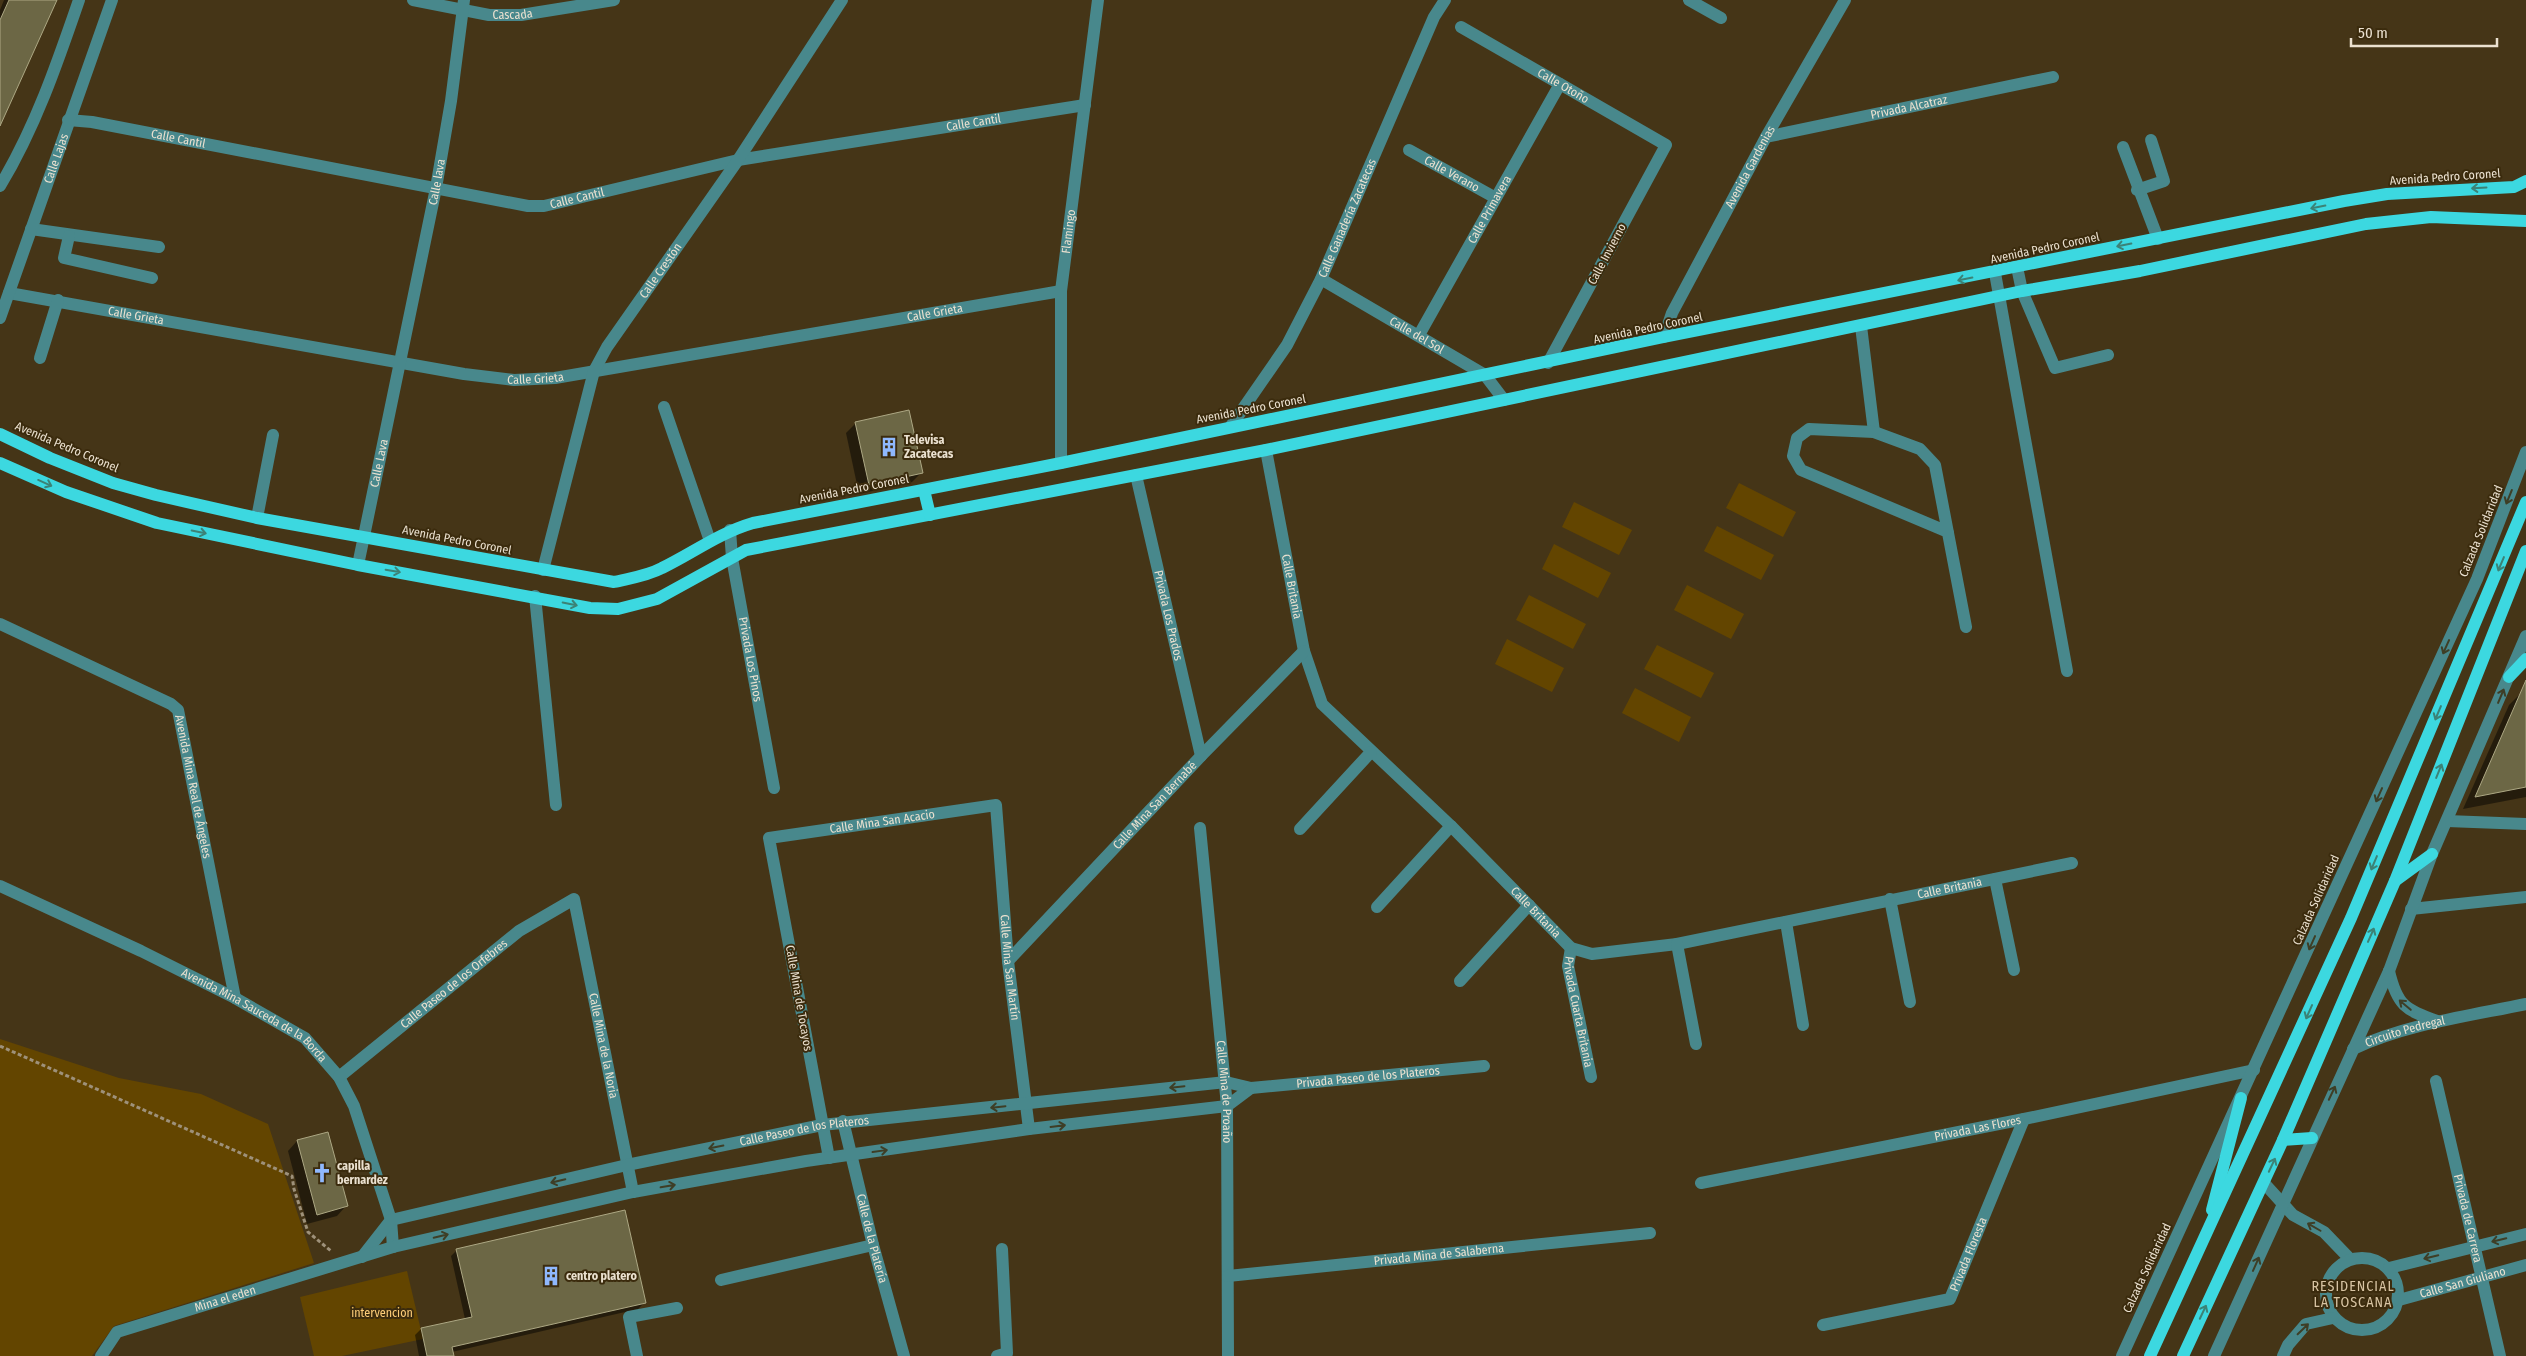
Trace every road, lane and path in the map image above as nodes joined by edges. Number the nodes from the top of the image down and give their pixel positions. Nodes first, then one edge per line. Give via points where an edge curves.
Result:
1 (79, 0) edge
2 (112, 0) edge
3 (413, 0) edge
4 (614, 0) edge
5 (842, 0) edge
6 (1098, 0) edge
7 (1445, 0) edge
8 (1689, 0) edge
9 (1845, 0) edge
10 (463, 5) edge
11 (1721, 18) dead end
12 (1461, 27) dead end
13 (2053, 77) dead end
14 (1560, 84) junction
15 (1085, 105) junction
16 (68, 120) junction
17 (1766, 137) junction
18 (2151, 140) dead end
19 (1666, 145) joint
20 (2123, 147) dead end
21 (1408, 150) dead end
22 (738, 160) junction
23 (2526, 180) edge
24 (0, 186) edge
25 (436, 188) junction
26 (2137, 190) junction
27 (1494, 197) junction
28 (2526, 221) edge
29 (31, 229) junction
30 (68, 236) junction
31 (2158, 239) junction
32 (159, 247) dead end
33 (2017, 267) junction
34 (1996, 272) junction
35 (152, 278) dead end
36 (1321, 279) junction
37 (1061, 291) junction
38 (2022, 291) junction
39 (9, 293) junction
40 (2000, 296) junction
41 (58, 300) junction
42 (0, 318) edge
43 (1861, 326) junction
44 (1418, 335) junction
45 (1664, 337) junction
46 (2108, 355) dead end
47 (40, 358) dead end
48 (399, 362) junction
49 (1548, 363) junction
50 (594, 371) junction
51 (1485, 375) junction
52 (1504, 400) junction
53 (664, 407) dead end
54 (1230, 426) junction
55 (1874, 432) junction
56 (0, 434) edge
57 (273, 435) dead end
58 (1266, 450) junction
59 (2526, 452) edge
60 (0, 463) edge
61 (1061, 463) junction
62 (1136, 475) junction
63 (924, 490) junction
64 (2526, 502) edge
65 (930, 515) junction
66 (257, 518) junction
67 (730, 530) junction
68 (1948, 532) junction
69 (363, 536) junction
70 (710, 541) junction
71 (2526, 551) edge
72 (732, 558) junction
73 (358, 565) junction
74 (543, 570) junction
75 (535, 596) junction
76 (0, 624) edge
77 (1966, 627) dead end
78 (2526, 636) edge
79 (1304, 651) junction
80 (2526, 659) edge
81 (2067, 671) dead end
82 (2509, 677) junction
83 (1371, 752) junction
84 (1201, 756) junction
85 (774, 788) dead end
86 (556, 805) dead end
87 (996, 805) joint
88 (2447, 821) junction
89 (2526, 824) edge
90 (1451, 826) junction
91 (1200, 828) dead end
92 (1300, 829) dead end
93 (769, 838) joint
94 (2432, 854) junction
95 (2072, 863) dead end
96 (1995, 879) junction
97 (2395, 881) junction
98 (0, 886) edge
99 (2526, 896) edge
100 (574, 899) joint
101 (1890, 899) junction
102 (1529, 905) junction
103 (1377, 908) dead end
104 (2411, 909) junction
105 (1786, 922) junction
106 (1677, 944) junction
107 (1572, 948) junction
108 (1008, 961) junction
109 (2014, 970) dead end
110 (2389, 971) junction
111 (1460, 982) dead end
112 (235, 998) junction
113 (1910, 1002) dead end
114 (2526, 1004) edge
115 (2440, 1022) junction
116 (1803, 1025) dead end
117 (1696, 1044) dead end
118 (0, 1046) edge
119 (2353, 1049) junction
120 (1484, 1066) dead end
121 (2254, 1070) junction
122 (339, 1077) junction
123 (1591, 1077) dead end
124 (2436, 1081) dead end
125 (1226, 1082) junction
126 (1251, 1088) junction
127 (2241, 1098) junction
128 (1025, 1104) junction
129 (1227, 1106) junction
130 (2024, 1119) junction
131 (843, 1122) junction
132 (822, 1125) junction
133 (1029, 1129) junction
134 (2312, 1138) junction
135 (2283, 1140) junction
136 (850, 1155) junction
137 (829, 1158) junction
138 (628, 1165) junction
139 (1701, 1183) dead end
140 (2264, 1183) junction
141 (633, 1192) junction
142 (2283, 1204) junction
143 (390, 1220) junction
144 (1650, 1233) dead end
145 (2526, 1234) edge
146 (2204, 1242) junction
147 (873, 1245) junction
148 (393, 1247) junction
149 (2473, 1247) junction
150 (1002, 1249) dead end
151 (362, 1257) junction
152 (2350, 1259) junction
153 (345, 1262) junction
154 (2526, 1265) edge
155 (2389, 1268) junction
156 (1228, 1276) junction
157 (2480, 1278) junction
158 (721, 1280) dead end
159 (2399, 1300) junction
160 (677, 1308) dead end
161 (2334, 1318) junction
162 (1823, 1325) dead end
163 (101, 1356) edge
164 (637, 1356) edge
165 (904, 1356) edge
166 (997, 1356) edge
167 (1228, 1356) edge
168 (2122, 1356) edge
169 (2150, 1356) edge
170 (2183, 1356) edge
171 (2214, 1356) edge
172 (2283, 1356) edge
173 (2500, 1356) edge

1 - 24 street via 47,91 16,160
2 - 16 street, Calle Lajas
3 - 10 street, Cascada
4 - 10 street, Cascada via 521,15 490,15
5 - 22 street, Calle Crestón
6 - 15 street, Flamingo
7 - 36 street, Calle Ganadería Zacatecas via 1434,17
8 - 11 street
9 - 17 street, Avenida Gardenias
10 - 25 street, Calle lava
12 - 14 street, Calle Otoño
13 - 17 street, Privada Alcatraz
14 - 19 street, Calle Otoño
14 - 27 street, Calle Primavera
15 - 22 street, Calle Cantil
15 - 37 street, Flamingo
16 - 25 street, Calle Cantil
16 - 29 street, Calle Lajas
17 - 45 street, Avenida Gardenias via 1672,313
18 - 26 street via 2164,181
19 - 49 street, Calle Invierno
20 - 26 street
21 - 27 street, Calle Verano
22 - 25 street, Calle Cantil via 544,206 528,206
22 - 50 street, Calle Crestón
23 -> 31 main road, Avenida Pedro Coronel via 2514,187 2387,194
25 - 48 street, Calle lava
26 - 31 street
27 - 44 street, Calle Primavera
28 - 38 main road via 2431,217 2366,224 2140,271
29 - 30 street
29 - 39 street, Calle Lajas
30 - 32 street
30 - 35 street via 64,258
31 -> 33 main road, Avenida Pedro Coronel
33 - 34 main road, Avenida Pedro Coronel
33 - 38 street
34 - 40 street
34 -> 45 main road, Avenida Pedro Coronel
36 - 44 street, Calle del Sol
36 - 54 street, Calle Ganadería Zacatecas via 1287,345
37 - 50 street, Calle Grieta
37 - 61 street, Flamingo
38 - 40 main road
38 - 46 street via 2055,368
39 - 41 street, Calle Grieta
39 - 42 street, Calle Lajas
40 - 43 main road
40 - 81 street
41 - 47 street
41 - 48 street, Calle Grieta
43 - 52 main road
43 - 55 street
44 - 51 street, Calle del Sol
45 - 49 main road, Avenida Pedro Coronel
48 - 50 street, Calle Grieta via 514,380 555,378
48 - 69 street, Calle Lava
49 - 51 main road, Avenida Pedro Coronel
50 - 74 street, Calle Crestón
51 - 52 street, Calle del Sol
51 - 54 main road, Avenida Pedro Coronel
52 - 58 main road
53 - 70 street
54 - 61 main road, Avenida Pedro Coronel
55 - 68 street via 1920,449 1935,465
55 - 68 street via 1809,428 1797,438 1793,456 1802,470
56 - 66 main road, Avenida Pedro Coronel via 113,483
57 - 66 street
58 - 62 main road
58 - 79 street, Calle Britania
59 -> 121 street, Calzada Solidaridad via 2476,579
60 -> 73 main road via 66,492 157,523
61 - 63 main road, Avenida Pedro Coronel
62 - 65 main road
62 - 84 street, Privada Los Prados
63 - 65 main road
63 - 67 main road, Avenida Pedro Coronel
64 -> 146 main road via 2351,918
65 - 72 main road via 746,550
66 - 69 main road, Avenida Pedro Coronel
67 - 70 main road, Avenida Pedro Coronel
67 - 72 street, Privada Los Pinos
68 - 77 street
69 - 73 street, Calle Lava
69 - 74 main road, Avenida Pedro Coronel
70 - 74 main road, Avenida Pedro Coronel via 641,577 614,582
97 -> 71 main road
75 -> 72 main road via 590,608 618,609 638,605 680,588
72 - 85 street, Privada Los Pinos
73 -> 75 main road
75 - 86 street
76 - 112 street, Avenida Mina Real de Ángeles via 178,710
78 - 82 street
79 - 83 street, Calle Britania via 1322,704
79 - 84 street, Calle Mina San Bernabé
80 - 82 main road
88 -> 82 street
83 - 90 street, Calle Britania
83 - 92 street
84 - 108 street, Calle Mina San Bernabé
87 - 93 street, Calle Mina San Acacio
87 - 108 street, Calle Mina San Martín
88 - 89 street
88 - 94 street
90 - 102 street, Calle Britania
90 - 103 street
91 - 125 street, Calle Mina de Proaño
93 - 132 street, Calle Mina de Tocayos
94 - 97 main road
94 - 104 street
95 - 96 street, Calle Britania
96 - 101 street, Calle Britania
96 - 109 street
135 -> 97 main road
98 - 112 street, Avenida Mina Sauceda de la Borda
99 - 104 street
100 - 122 street, Calle Paseo de los Orfebres via 519,931
100 - 138 street, Calle Mina de la Noria
101 - 105 street, Calle Britania
101 - 113 street
102 - 107 street, Calle Britania
102 - 111 street
104 - 110 street
105 - 106 street, Calle Britania
105 - 116 street
106 - 107 street, Calle Britania via 1592,954
106 - 117 street
107 - 123 street, Privada Cuarta Britania via 1568,966
108 - 128 street, Calle Mina San Martín
115 -> 110 street, Circuito Pedregal via 2401,1004 2394,993
110 - 119 street
112 - 122 street, Avenida Mina Sauceda de la Borda via 305,1038
114 - 115 street
115 - 119 street, Circuito Pedregal via 2381,1036
118 - 153 path via 292,1176 308,1232
134 -> 119 street
120 - 126 street, Privada Paseo de los Plateros
121 - 127 street, Calzada Solidaridad
121 - 130 street, Privada Las Flores
122 - 143 street, Avenida Mina Sauceda de la Borda via 354,1106
124 - 149 street, Privada de Carrera
125 - 126 street, Privada Paseo de los Plateros
125 -> 128 street, Calle Paseo de los Plateros
125 - 129 street, Calle Mina de Proaño
126 - 129 street
127 - 146 main road
127 - 168 street, Calzada Solidaridad
128 -> 131 street, Calle Paseo de los Plateros
128 - 133 street, Calle Mina San Martín
133 -> 129 street
129 - 156 street, Calle Mina de Proaño
130 - 139 street, Privada Las Flores
130 - 162 street, Privada Floresta via 1950,1299
131 - 132 street, Calle Paseo de los Plateros
131 - 136 street, Calle de la Platería
132 - 137 street, Calle Mina de Tocayos
132 -> 138 street, Calle Paseo de los Plateros
136 -> 133 street
134 - 135 main road
134 - 142 street
140 -> 135 main road
136 - 137 street
136 - 147 street, Calle de la Platería
141 -> 137 street
138 - 141 street, Calle Mina de la Noria
138 -> 143 street, Calle Paseo de los Plateros
140 - 142 street
170 -> 140 main road
148 -> 141 street
152 -> 142 street via 2324,1232 2293,1215
171 -> 142 street
143 - 148 street, Avenida Mina Sauceda de la Borda
143 - 151 street
144 - 156 street, Privada Mina de Salaberna
145 -> 149 street
146 - 169 main road
147 - 158 street
147 - 165 street, Calle de la Platería
148 - 151 street, Mina el eden
149 -> 155 street
149 - 157 street, Privada de Carrera
150 - 166 street via 1007,1353
151 - 153 street, Mina el eden
152 - 155 street via 2371,1258
152 - 161 street via 2335,1268 2327,1284 2326,1302
153 - 163 street, Mina el eden via 116,1332
154 - 157 street, Calle San Giuliano
155 - 159 street via 2398,1283
156 - 167 street, Calle Mina de Proaño
157 - 159 street, Calle San Giuliano
157 - 173 street, Privada de Carrera
159 - 161 street via 2390,1319 2372,1330 2351,1330
160 - 164 street via 629,1317
172 -> 161 street via 2306,1324

